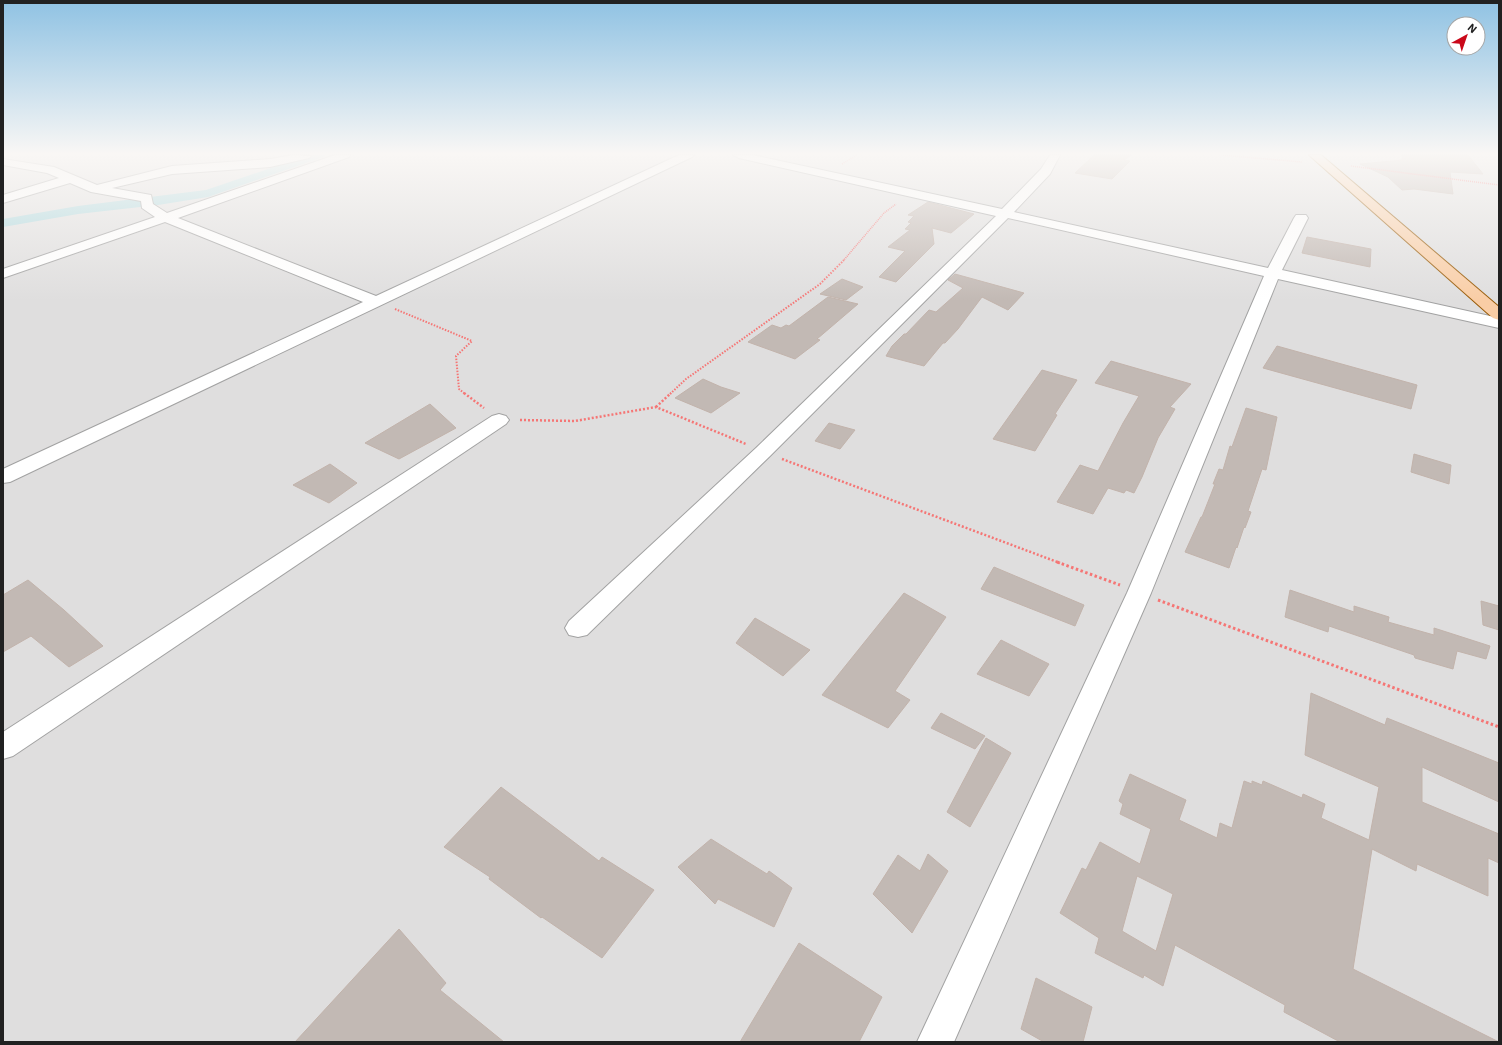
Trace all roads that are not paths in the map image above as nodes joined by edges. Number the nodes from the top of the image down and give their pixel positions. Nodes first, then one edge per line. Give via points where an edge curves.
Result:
1 (149, 204) edge
2 (203, 204) edge
3 (583, 204) edge
4 (964, 204) edge
5 (1015, 204) edge
6 (1372, 204) edge
7 (1006, 213) junction
8 (164, 217) junction
9 (1301, 218) dead end
10 (1272, 273) junction
11 (3, 274) edge
12 (374, 301) junction
13 (1499, 315) edge
14 (1499, 323) edge
15 (499, 420) road end
16 (3, 477) edge
17 (578, 628) dead end
18 (3, 747) edge
19 (935, 1042) edge

1 - 8 street
2 - 8 street
3 - 12 street
4 - 7 street
5 - 7 street
6 - 13 main road
7 - 10 street
7 - 17 street via 763,452
8 - 11 street
8 - 12 street
9 - 10 street
10 - 14 street
10 - 19 street via 1139,593
12 - 16 street
15 - 18 street

